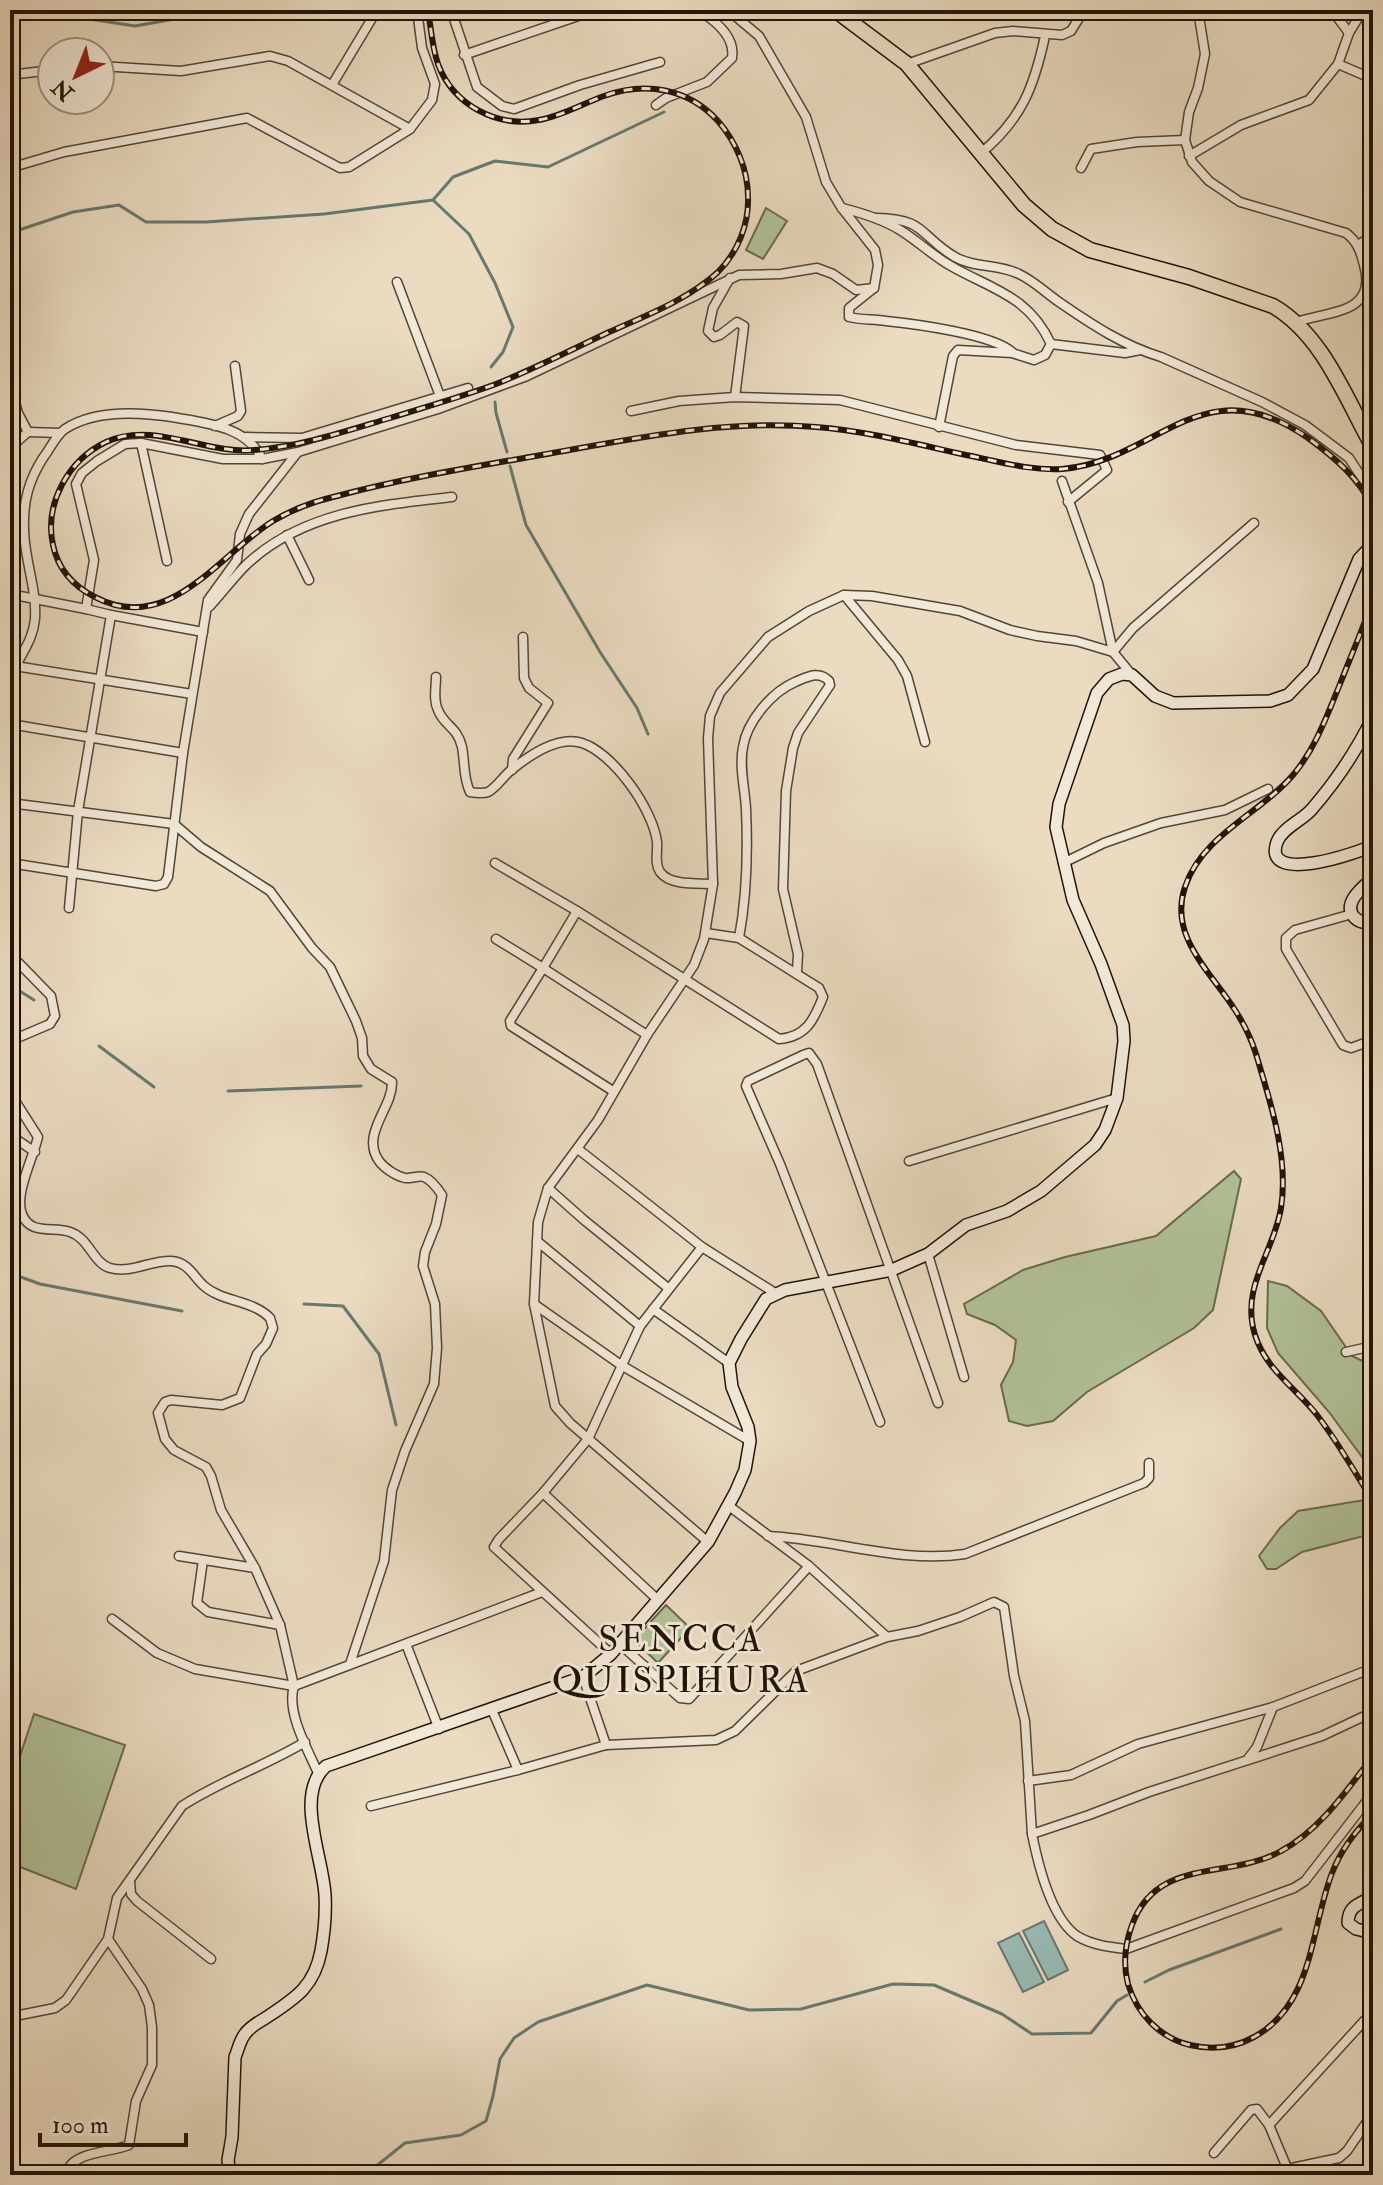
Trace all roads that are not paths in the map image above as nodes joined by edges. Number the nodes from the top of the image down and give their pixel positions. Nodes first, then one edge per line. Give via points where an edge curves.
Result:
1 (377, 10) edge
2 (417, 10) edge
3 (451, 10) edge
4 (561, 10) edge
5 (596, 10) edge
6 (698, 10) edge
7 (728, 10) edge
8 (835, 10) edge
9 (1084, 10) edge
10 (1198, 10) edge
11 (1332, 10) edge
12 (1363, 10) edge
13 (713, 14) edge
14 (565, 22) junction
15 (1349, 33) junction
16 (1045, 36) junction
17 (464, 55) junction
18 (660, 62) dead end
19 (907, 64) junction
20 (1338, 64) junction
21 (116, 67) edge
22 (36, 72) edge
23 (10, 75) edge
24 (1373, 79) edge
25 (332, 85) junction
26 (656, 105) dead end
27 (410, 129) junction
28 (1185, 140) junction
29 (980, 154) junction
30 (1189, 156) junction
31 (10, 168) edge
32 (1081, 168) dead end
33 (841, 207) junction
34 (876, 218) junction
35 (1373, 235) edge
36 (1358, 245) junction
37 (1370, 277) edge
38 (731, 278) junction
39 (397, 282) dead end
40 (874, 288) junction
41 (1296, 322) junction
42 (1051, 344) junction
43 (1140, 350) junction
44 (1012, 353) junction
45 (235, 366) dead end
46 (10, 385) edge
47 (468, 388) dead end
48 (444, 395) junction
49 (735, 397) junction
50 (456, 403) junction
51 (631, 411) dead end
52 (215, 426) junction
53 (939, 427) junction
54 (28, 432) junction
55 (60, 433) junction
56 (245, 437) junction
57 (141, 443) junction
58 (1373, 447) edge
59 (10, 448) edge
60 (298, 452) junction
61 (262, 459) junction
62 (1062, 481) dead end
63 (1373, 495) edge
64 (452, 497) dead end
65 (1068, 502) junction
66 (1254, 523) dead end
67 (287, 535) junction
68 (1373, 544) edge
69 (167, 561) dead end
70 (309, 580) dead end
71 (10, 594) edge
72 (844, 595) junction
73 (35, 597) junction
74 (86, 609) junction
75 (206, 610) junction
76 (111, 615) junction
77 (203, 632) junction
78 (523, 637) dead end
79 (1113, 652) junction
80 (15, 666) junction
81 (1132, 675) junction
82 (436, 677) dead end
83 (98, 680) junction
84 (192, 694) junction
85 (10, 700) edge
86 (1373, 717) edge
87 (10, 724) edge
88 (89, 738) junction
89 (925, 742) dead end
90 (183, 753) junction
91 (512, 770) junction
92 (1268, 789) dead end
93 (10, 803) edge
94 (78, 811) junction
95 (174, 824) junction
96 (1373, 845) edge
97 (10, 863) edge
98 (495, 863) dead end
99 (1063, 863) junction
100 (70, 872) junction
101 (1373, 878) edge
102 (713, 884) junction
103 (69, 908) dead end
104 (577, 911) junction
105 (1352, 914) junction
106 (1373, 922) edge
107 (706, 933) junction
108 (739, 938) junction
109 (496, 939) dead end
110 (10, 954) edge
111 (543, 968) junction
112 (797, 972) junction
113 (685, 979) junction
114 (647, 1035) junction
115 (1373, 1040) edge
116 (10, 1041) edge
117 (613, 1091) junction
118 (10, 1093) edge
119 (1117, 1098) junction
120 (10, 1135) edge
121 (578, 1149) junction
122 (35, 1152) junction
123 (909, 1161) dead end
124 (548, 1188) junction
125 (537, 1241) junction
126 (702, 1247) junction
127 (928, 1254) junction
128 (892, 1270) junction
129 (826, 1283) junction
130 (668, 1288) junction
131 (775, 1293) junction
132 (534, 1304) junction
133 (653, 1309) junction
134 (640, 1326) junction
135 (1373, 1346) edge
136 (1346, 1352) dead end
137 (729, 1363) junction
138 (621, 1365) junction
139 (964, 1377) dead end
140 (938, 1403) dead end
141 (880, 1422) dead end
142 (588, 1439) junction
143 (750, 1441) junction
144 (1149, 1463) dead end
145 (543, 1493) junction
146 (729, 1506) junction
147 (768, 1536) junction
148 (708, 1542) junction
149 (179, 1556) dead end
150 (203, 1560) junction
151 (809, 1566) junction
152 (255, 1568) junction
153 (542, 1592) junction
154 (658, 1600) junction
155 (112, 1619) dead end
156 (280, 1625) junction
157 (887, 1637) junction
158 (406, 1644) junction
159 (620, 1644) junction
160 (611, 1654) junction
161 (350, 1664) junction
162 (1373, 1668) edge
163 (583, 1677) junction
164 (294, 1686) junction
165 (1273, 1707) junction
166 (492, 1710) junction
167 (1373, 1712) edge
168 (439, 1729) junction
169 (305, 1742) junction
170 (606, 1745) junction
171 (1245, 1762) junction
172 (518, 1770) junction
173 (318, 1773) junction
174 (1028, 1781) junction
175 (1366, 1802) dead end
176 (371, 1806) dead end
177 (1032, 1834) junction
178 (131, 1876) junction
179 (1373, 1897) edge
180 (1373, 1933) edge
181 (108, 1939) junction
182 (211, 1959) dead end
183 (10, 2017) edge
184 (1373, 2029) edge
185 (1373, 2113) edge
186 (1269, 2125) junction
187 (1214, 2153) dead end
188 (1288, 2172) edge
189 (66, 2175) edge
190 (230, 2175) edge

1 - 25 street
2 - 27 street via 422,48 435,84 432,100
3 - 17 street
4 - 14 street
5 - 14 street
6 - 13 street
7 - 33 street via 759,36 800,106 826,182
8 - 19 highway
9 - 16 street via 1067,34
10 - 28 street via 1204,60
11 - 15 street
12 - 15 street
13 - 26 street via 732,45 732,58 707,82
14 - 17 street
15 - 20 street
16 - 19 street via 995,33
16 - 29 street via 1026,101
17 - 18 street via 477,87 514,109
19 - 29 highway
20 - 24 street
20 - 30 street via 1304,104 1241,125
21 - 25 street via 181,71 270,56
22 - 23 street
25 - 27 street
27 - 31 street via 340,168 247,118 64,152
28 - 30 street
28 - 32 street via 1091,149
29 - 41 highway via 1024,205 1062,235 1099,253 1273,306
30 - 36 street via 1231,198 1342,231
33 - 34 street
33 - 40 street via 875,250
34 - 42 street via 951,266 1004,291 1033,313
34 - 43 street via 916,224 958,259 1019,274
35 - 36 street
36 - 37 street
37 - 41 street via 1354,306
38 - 40 street via 817,268 856,290
38 - 49 street via 713,308 708,331 714,337 737,322 744,326
38 - 50 street via 527,376
39 - 48 street
40 - 44 street via 849,308 849,317 984,338
41 - 58 highway
42 - 43 street via 1125,353
42 - 44 street via 1037,359
43 - 63 street via 1298,420 1344,452
44 - 53 street via 955,353
45 - 52 street via 241,411
46 - 54 street
47 - 48 street
48 - 50 street
48 - 56 street via 302,438
49 - 51 street
49 - 53 street via 840,400
50 - 60 street
52 - 55 street via 139,412 85,419
52 - 56 street
53 - 65 street via 1016,445 1100,455 1107,470
54 - 55 street
54 - 59 street
55 - 73 street via 33,474 24,502
56 - 61 street
57 - 61 street via 223,459
57 - 69 street
57 - 74 street via 109,452 76,484 94,560
60 - 61 street
60 - 75 street via 244,522 239,555
62 - 65 street
64 - 67 street via 370,506
65 - 79 street via 1098,583
66 - 79 street via 1133,628
67 - 70 street
67 - 75 street via 247,564
68 - 81 main road via 1359,559 1313,669 1288,695 1270,701 1173,703 1155,696
71 - 73 street
72 - 79 street via 960,611 1010,630
72 - 89 street via 907,676
72 - 102 street via 768,637 714,705 708,738
73 - 74 street
73 - 80 street via 31,640
74 - 76 street
75 - 77 street
76 - 77 street
76 - 83 street
77 - 84 street
78 - 91 street via 524,678 548,703 513,759
79 - 81 street
80 - 83 street
80 - 85 street
81 - 99 main road via 1109,679 1092,702 1059,804 1056,827
82 - 91 street via 436,707 456,730 470,792 491,790
83 - 84 street
83 - 88 street
84 - 90 street
86 - 96 main road via 1337,778 1310,812 1280,837 1276,852 1285,864 1302,866
87 - 88 street
88 - 90 street
88 - 94 street
90 - 95 street
91 - 102 street via 563,741 585,743 622,771 639,798 657,840 657,865 663,876
92 - 99 street via 1225,810 1161,823
93 - 94 street
94 - 95 street
94 - 100 street
95 - 100 street via 164,884
95 - 161 street via 270,891 330,967 356,1021 363,1056 371,1069 392,1082 376,1125 373,1146 378,1160 405,1178 425,1177 442,1195 423,1266 435,1304 434,1384 392,1490 384,1561
97 - 100 street
98 - 104 street
99 - 119 main road via 1123,1025
100 - 103 street
101 - 105 main road via 1355,895
102 - 107 street
104 - 111 street
104 - 113 street
105 - 106 main road via 1364,923
105 - 115 street via 1295,930 1285,944 1343,1045 1351,1048
107 - 108 street
107 - 113 street
108 - 112 street
108 - 112 street via 748,852 743,744 779,691 822,675 830,685 798,733 786,791 783,889
109 - 111 street
110 - 116 street via 51,996 55,1016 50,1024
111 - 114 street
111 - 117 street via 511,1026
112 - 113 street via 823,997 800,1035 779,1039
113 - 114 street
114 - 117 street
117 - 121 street
118 - 122 street via 38,1137
119 - 123 street
119 - 127 main road via 1095,1145 1041,1191 1007,1211 966,1225
120 - 122 street
121 - 124 street
121 - 126 street
122 - 152 street via 21,1194 20,1210 27,1224 75,1233 110,1268 179,1262 203,1285 270,1318 273,1328 240,1398 222,1405 171,1400 158,1413 174,1450 206,1467 229,1529
124 - 125 street
124 - 130 street
125 - 132 street
125 - 134 street
126 - 130 street
126 - 131 street
127 - 128 main road
127 - 139 street
128 - 129 main road
128 - 129 street via 809,1053 746,1086
128 - 140 street
129 - 131 main road
129 - 141 street
130 - 133 street
131 - 137 main road via 766,1299
132 - 138 street
132 - 142 street via 555,1406
133 - 134 street
133 - 137 street
134 - 138 street
135 - 136 street
137 - 143 main road
138 - 142 street
138 - 143 street
142 - 145 street
142 - 148 street
143 - 146 main road via 745,1470
144 - 147 street via 1144,1483 965,1554 939,1558
145 - 153 street via 494,1547
145 - 154 street
146 - 147 street
146 - 148 main road
147 - 151 street
148 - 154 main road
149 - 150 street
150 - 152 street
150 - 156 street via 197,1603 201,1608
151 - 157 street
151 - 159 street via 689,1699 680,1698
152 - 156 street
153 - 158 street
153 - 160 street
154 - 159 main road
155 - 164 street via 157,1653 195,1669
156 - 164 street
157 - 170 street via 796,1671 735,1731 716,1740
157 - 174 street via 994,1602 1004,1607 1025,1721
158 - 161 street
158 - 168 street
159 - 160 main road
160 - 163 main road
161 - 164 street
162 - 165 street
163 - 166 main road
163 - 170 street
164 - 169 street via 293,1707
165 - 171 street
165 - 174 street via 1138,1744 1071,1775
166 - 168 main road
166 - 172 street
167 - 171 street
168 - 173 main road
169 - 173 street
169 - 178 street via 182,1806
170 - 172 street
171 - 177 street
172 - 176 street
173 - 190 main road via 309,1796 325,1897 321,1950 315,1974 299,1996 244,2034 235,2057
174 - 177 street
175 - 177 street via 1294,1888 1126,1949 1101,1946 1066,1927 1040,1869
178 - 181 street via 117,1898
178 - 182 street via 131,1894 137,1901
179 - 180 main road via 1348,1913 1348,1923
181 - 183 street via 66,2000 55,2008
181 - 189 street via 149,2005 152,2065 136,2101 129,2145 74,2160
184 - 186 street via 1365,2020
185 - 188 street via 1339,2158
186 - 187 street via 1257,2109 1251,2110
186 - 188 street

